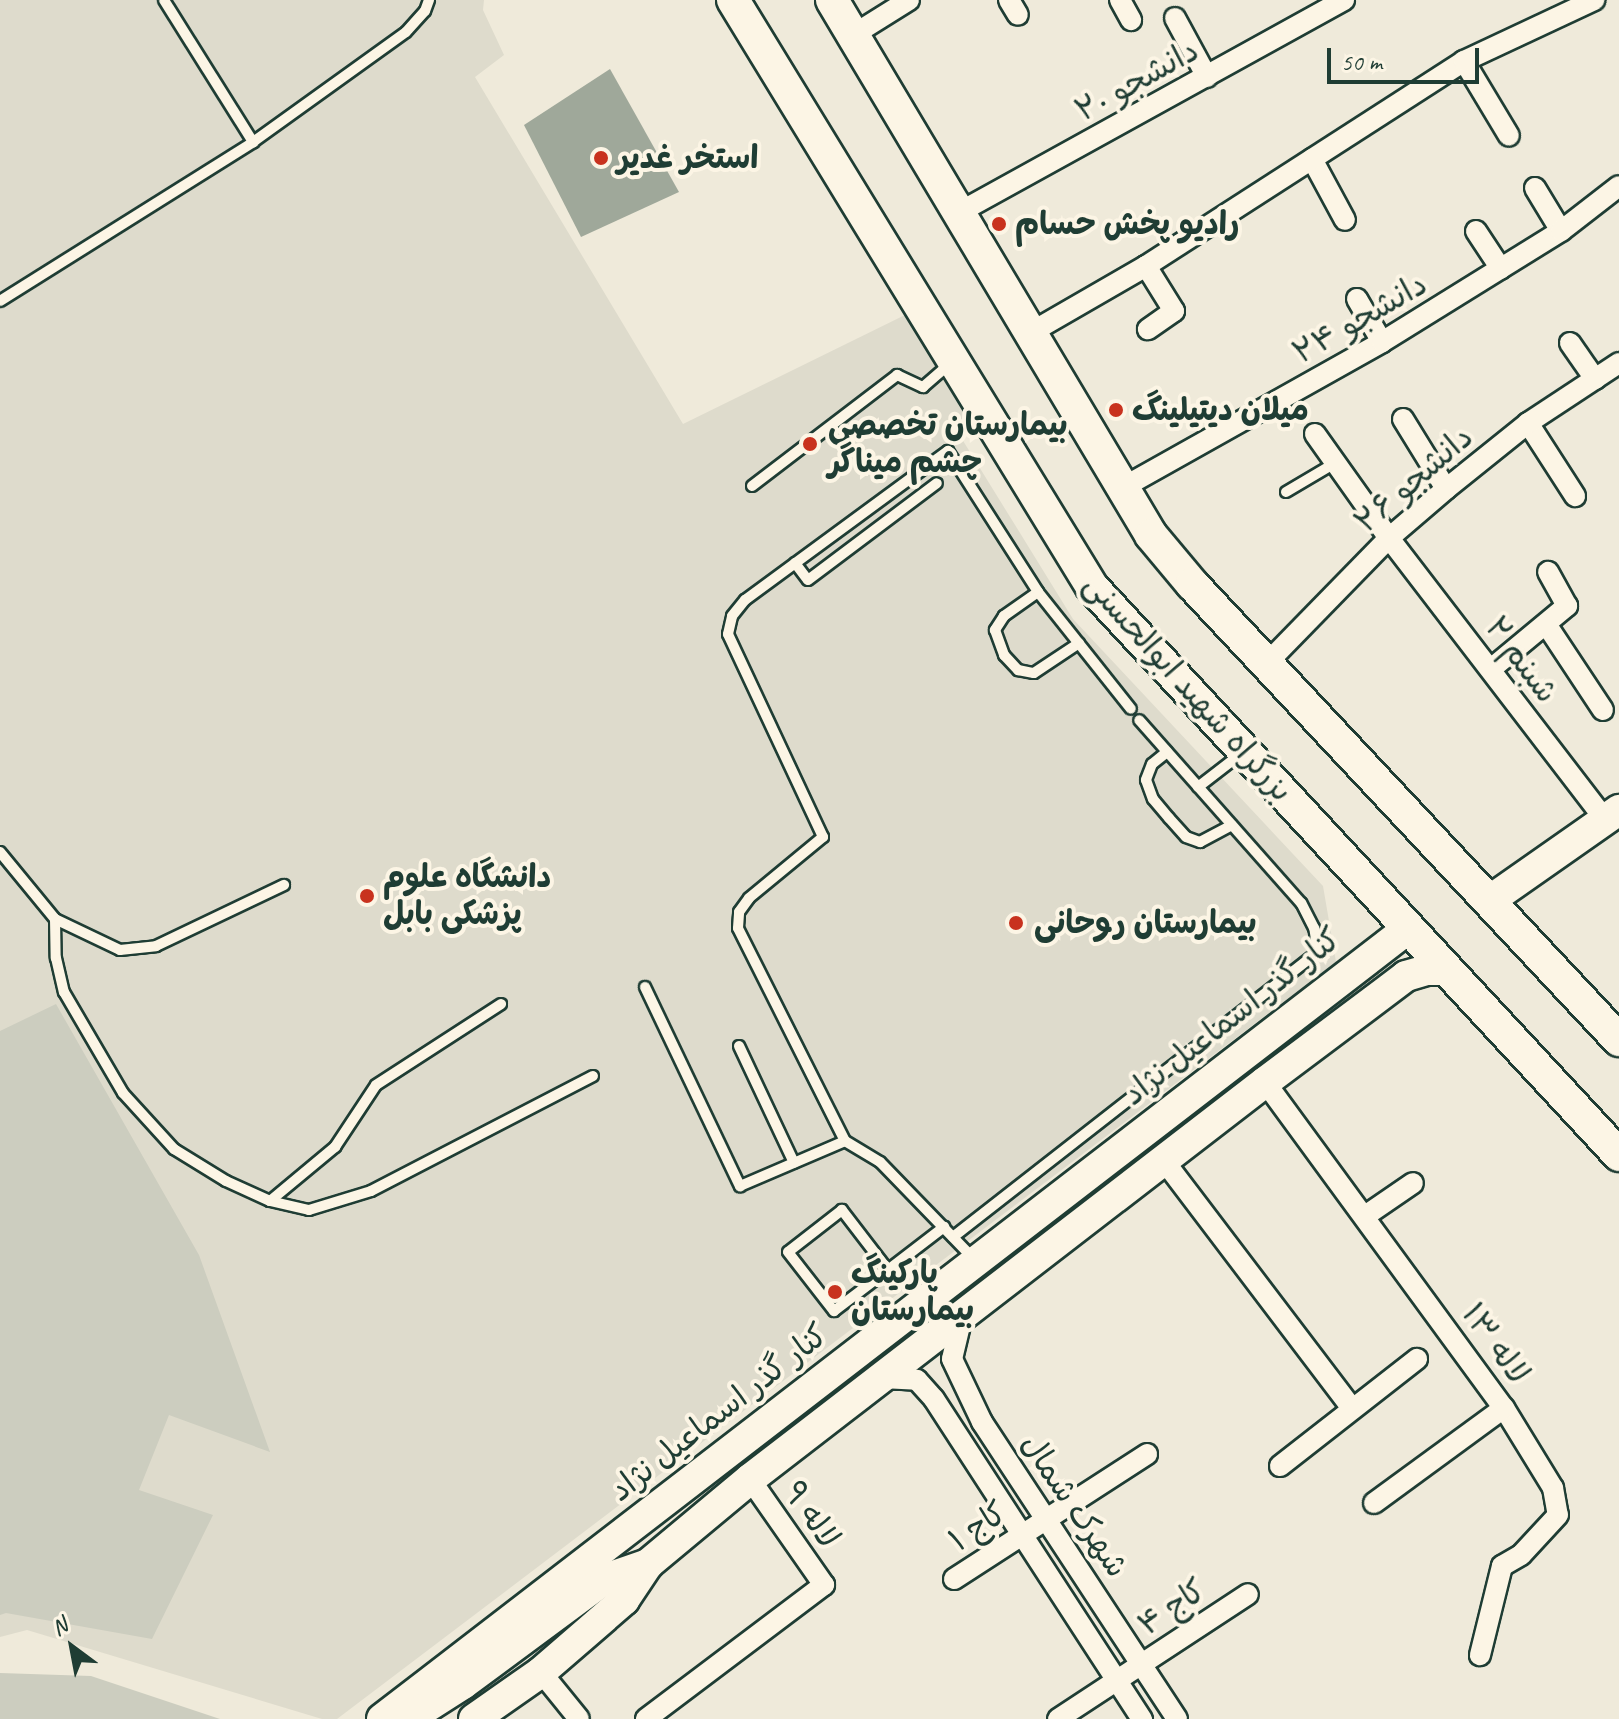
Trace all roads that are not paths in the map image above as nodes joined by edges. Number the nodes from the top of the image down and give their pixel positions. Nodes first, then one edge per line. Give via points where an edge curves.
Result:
1 (164, 0) edge
2 (416, 0) edge
3 (733, 0) edge
4 (832, 0) edge
5 (909, 0) edge
6 (1120, 0) edge
7 (1344, 0) edge
8 (1594, 0) edge
9 (427, 5) edge
10 (1322, 6) edge
11 (1175, 18) dead end
12 (1131, 20) dead end
13 (853, 35) junction
14 (1464, 61) junction
15 (1207, 77) junction
16 (1509, 136) dead end
17 (253, 142) junction
18 (1312, 159) junction
19 (1619, 186) edge
20 (1535, 188) dead end
21 (958, 213) junction
22 (1345, 220) dead end
23 (1476, 231) dead end
24 (1561, 231) junction
25 (1146, 266) junction
26 (1501, 269) junction
27 (1357, 299) dead end
28 (0, 301) edge
29 (1148, 329) dead end
30 (1030, 333) junction
31 (1382, 342) junction
32 (1570, 343) dead end
33 (952, 361) junction
34 (1619, 363) edge
35 (1595, 379) junction
36 (1403, 419) dead end
37 (1528, 423) junction
38 (1315, 434) dead end
39 (1335, 463) junction
40 (937, 483) dead end
41 (752, 486) dead end
42 (1122, 488) junction
43 (1446, 489) junction
44 (1286, 492) dead end
45 (1575, 496) dead end
46 (1389, 538) junction
47 (795, 563) junction
48 (1548, 572) dead end
49 (1038, 592) junction
50 (1546, 624) junction
51 (1079, 643) junction
52 (1266, 664) junction
53 (1491, 669) junction
54 (1131, 709) dead end
55 (1603, 710) dead end
56 (1139, 720) dead end
57 (1244, 751) junction
58 (1167, 752) junction
59 (1198, 787) junction
60 (1612, 814) edge
61 (1232, 825) junction
62 (0, 852) edge
63 (284, 885) dead end
64 (1368, 885) junction
65 (1489, 901) junction
66 (55, 919) junction
67 (1405, 931) junction
68 (1448, 970) junction
69 (1406, 976) junction
70 (645, 987) dead end
71 (501, 1004) dead end
72 (1619, 1040) edge
73 (739, 1046) dead end
74 (593, 1076) dead end
75 (1265, 1082) junction
76 (845, 1141) junction
77 (1619, 1155) edge
78 (1165, 1162) junction
79 (794, 1163) junction
80 (1413, 1183) dead end
81 (270, 1201) junction
82 (1365, 1216) junction
83 (944, 1227) junction
84 (953, 1237) junction
85 (975, 1261) junction
86 (888, 1270) junction
87 (962, 1317) junction
88 (1417, 1359) dead end
89 (882, 1378) junction
90 (1352, 1408) junction
91 (1504, 1408) junction
92 (982, 1422) junction
93 (961, 1435) junction
94 (1147, 1454) dead end
95 (1280, 1466) dead end
96 (750, 1479) junction
97 (1374, 1503) dead end
98 (1035, 1525) junction
99 (648, 1564) junction
100 (954, 1579) dead end
101 (1248, 1594) dead end
102 (1480, 1655) dead end
103 (541, 1672) junction
104 (1130, 1672) junction
105 (382, 1719) edge
106 (408, 1719) edge
107 (474, 1719) edge
108 (579, 1719) edge
109 (646, 1719) edge
110 (1058, 1719) edge
111 (1142, 1719) edge
112 (1177, 1719) edge

1 - 17 lane
2 - 9 lane
3 - 33 main road, بزرگراه شهید ابوالحسنی
4 - 13 main road
5 - 13 street
6 - 12 street
7 - 10 street, دانشجو ۲۰
8 - 14 street
9 - 17 lane via 406,32
10 - 15 street, دانشجو ۲۰
11 - 15 street
13 - 21 main road
14 - 16 street
14 - 18 street
15 - 21 street, دانشجو ۲۰
17 - 28 lane
18 - 22 street
18 - 25 street
19 - 24 street, دانشجو ۲۴
20 - 24 street
21 - 30 main road
23 - 26 street
24 - 26 street, دانشجو ۲۴
25 - 29 street via 1174,311
25 - 30 street
26 - 31 street, دانشجو ۲۴
27 - 31 street
30 - 42 main road
31 - 42 street, دانشجو ۲۴
32 - 35 street
33 - 41 lane via 923,387 897,375
33 - 57 main road, بزرگراه شهید ابوالحسنی via 1092,587
34 - 35 street, دانشجو ۲۶
35 - 37 street, دانشجو ۲۶
36 - 43 street
37 - 43 street, دانشجو ۲۶
37 - 45 street
38 - 39 street, شبنم ۲
39 - 44 lane
39 - 46 street, شبنم ۲
40 - 47 lane via 808,580
42 - 52 main road via 1168,556
43 - 46 street, دانشجو ۲۶
46 - 52 street, دانشجو ۲۶
46 - 53 street, شبنم ۲
47 - 49 lane via 948,451
47 - 76 lane via 745,600 732,616 728,634 823,837 749,898 739,912 738,928
48 - 50 street via 1567,606
49 - 51 lane
49 - 51 lane via 1004,616 995,630 1004,655 1018,670 1034,673
50 - 53 street
50 - 55 street
51 - 54 lane
52 - 65 main road
53 - 60 street, شبنم ۲
56 - 58 lane
57 - 59 lane
57 - 64 main road, بزرگراه شهید ابوالحسنی
58 - 59 lane
58 - 61 lane via 1152,764 1146,780 1169,818 1186,837 1200,842
59 - 61 lane
60 - 65 main road
61 - 84 lane via 1301,903 1314,928 1318,952
62 - 66 lane
63 - 66 lane via 156,946 120,950
64 - 67 main road
64 - 68 main road, بزرگراه شهید ابوالحسنی
65 - 72 main road
66 - 81 lane via 64,992 123,1093 174,1149
67 - 69 main road via 1410,942
67 - 85 main road, کنار گذر اسماعیل نژاد
68 - 69 main road
68 - 77 main road, بزرگراه شهید ابوالحسنی
69 - 75 main road
70 - 79 lane via 740,1186
71 - 81 lane via 376,1085 335,1147
73 - 79 lane
74 - 81 lane via 371,1191 309,1210
75 - 78 main road
75 - 82 street, لاله ۱۳
76 - 79 lane
76 - 83 lane via 880,1162
78 - 87 main road
78 - 90 street
80 - 82 street
82 - 91 street, لاله ۱۳
83 - 84 lane
83 - 86 lane
84 - 85 lane
85 - 105 main road, کنار گذر اسماعیل نژاد
86 - 86 lane via 834,1311 788,1252 842,1210
87 - 89 main road
87 - 92 street, شهرک شمال via 952,1359
88 - 90 street
89 - 93 street, شهرک شمال via 917,1380
89 - 96 main road
90 - 95 street
91 - 97 street
91 - 102 street, لاله ۱۳ via 1553,1488 1558,1515 1521,1555 1502,1566
92 - 93 street
92 - 98 street, شهرک شمال
93 - 98 street, شهرک شمال
94 - 98 street, کاج ۱
96 - 99 main road
96 - 109 street, لاله ۹ via 824,1585
98 - 100 street, کاج ۱
98 - 104 street, شهرک شمال
98 - 104 street, شهرک شمال
99 - 103 main road via 624,1600
99 - 106 main road via 605,1579
101 - 104 street, کاج ۴
103 - 107 main road
103 - 108 street
104 - 110 street, کاج ۴
104 - 111 street, شهرک شمال
104 - 112 street, شهرک شمال

